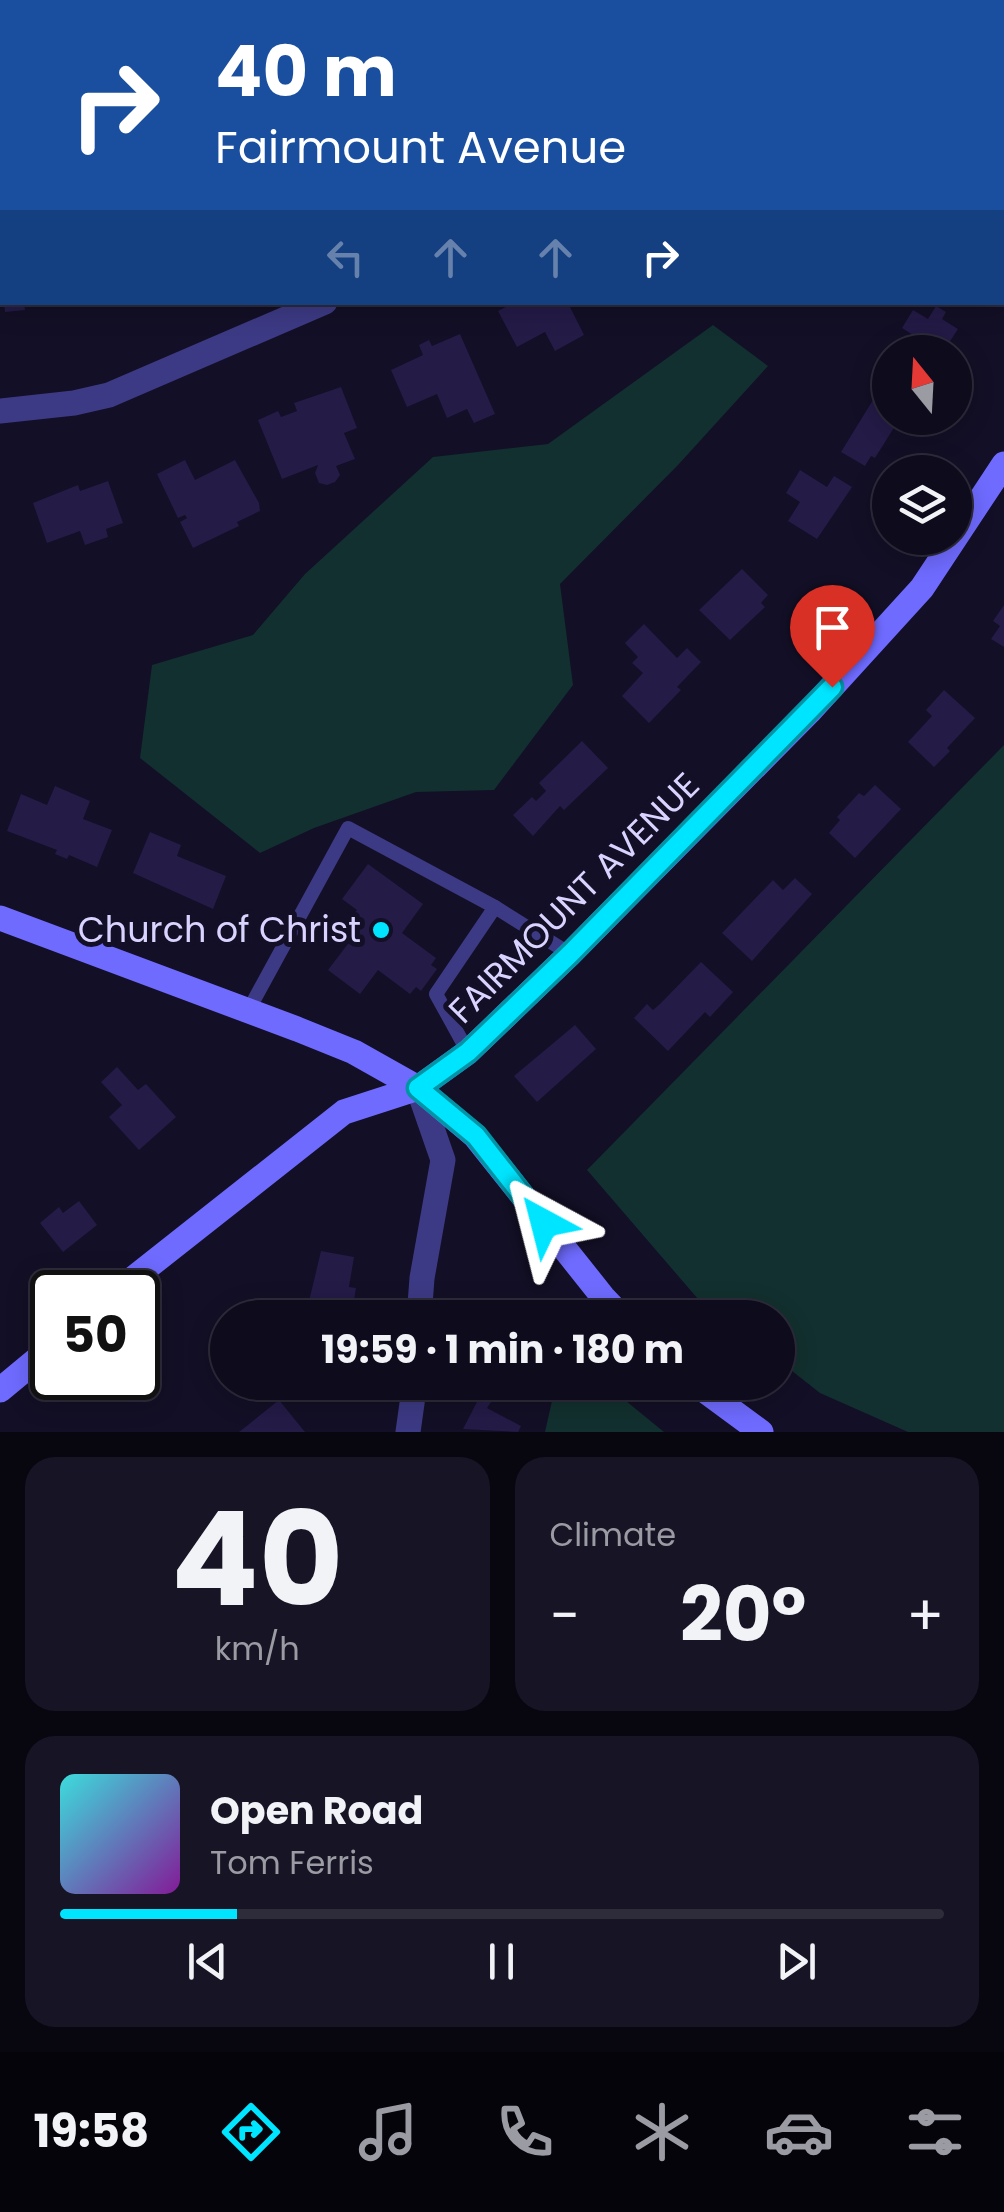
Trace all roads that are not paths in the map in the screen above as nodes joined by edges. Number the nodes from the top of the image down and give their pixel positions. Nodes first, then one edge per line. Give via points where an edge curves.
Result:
1 (318, 305) edge
2 (0, 411) edge
3 (1004, 464) edge
4 (495, 907) junction
5 (0, 918) edge
6 (570, 954) junction
7 (248, 1011) junction
8 (468, 1052) junction
9 (418, 1088) junction
10 (144, 1270) edge
11 (421, 1300) edge
12 (606, 1300) edge
13 (30, 1365) edge
14 (0, 1390) edge
15 (412, 1400) edge
16 (717, 1400) edge
17 (408, 1432) edge
18 (761, 1432) edge

1 - 2 street via 110,395
3 - 6 main road, FAIRMOUNT AVENUE via 922,588
4 - 6 lane
4 - 7 lane via 348,828
4 - 8 lane via 436,994
5 - 7 main road
6 - 8 main road, FAIRMOUNT AVENUE
7 - 9 main road via 354,1052
8 - 9 main road, FAIRMOUNT AVENUE
9 - 10 main road, FAIRMOUNT AVENUE via 344,1112
9 - 11 street via 443,1160
9 - 12 main road via 476,1136
13 - 14 main road
15 - 17 street
16 - 18 main road

